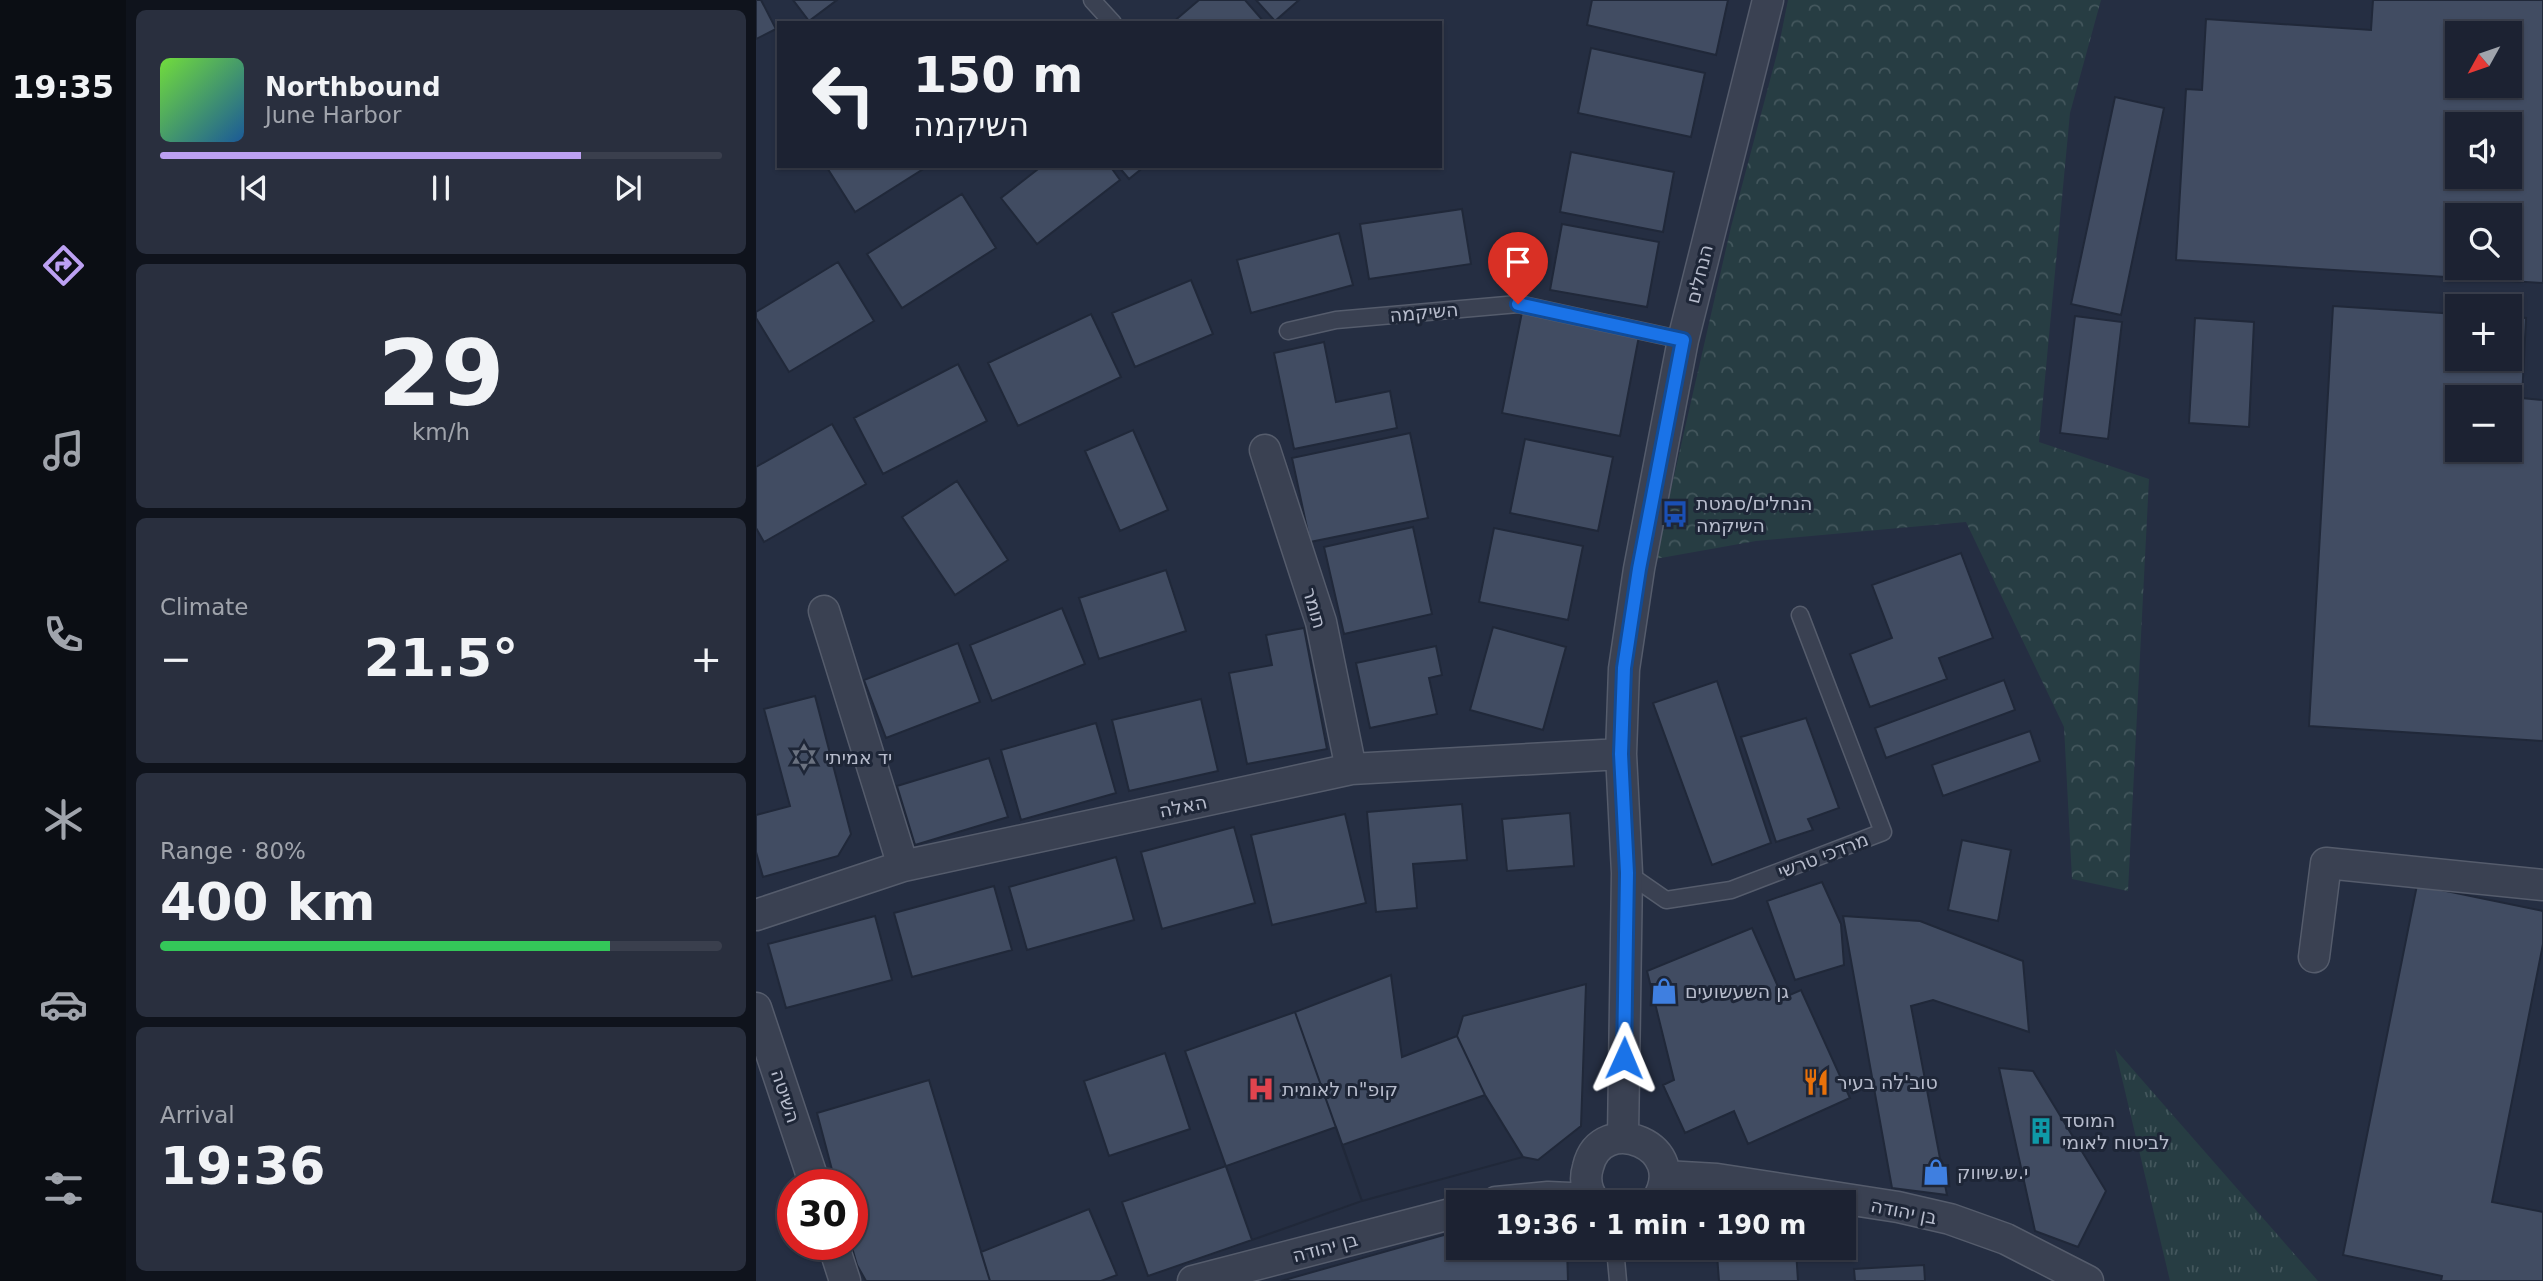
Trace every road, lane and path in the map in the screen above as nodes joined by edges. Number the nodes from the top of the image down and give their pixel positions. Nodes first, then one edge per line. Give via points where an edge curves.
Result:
1 (1092, 0) edge
2 (1768, 0) edge
3 (1111, 21) edge
4 (1288, 331) dead end
5 (1683, 340) junction
6 (1265, 450) dead end
7 (824, 611) dead end
8 (1800, 615) dead end
9 (1621, 754) junction
10 (1351, 769) junction
11 (903, 866) junction
12 (1627, 873) junction
13 (2543, 885) edge
14 (756, 915) edge
15 (2314, 957) dead end
16 (756, 1008) edge
17 (1623, 1138) junction
18 (810, 1169) edge
19 (1661, 1189) edge
20 (1588, 1190) edge
21 (1446, 1215) edge
22 (838, 1260) edge
23 (1616, 1260) edge
24 (845, 1281) edge
25 (1193, 1281) edge
26 (1618, 1281) edge
27 (2088, 1281) edge

1 - 3 lane
2 - 5 street, הנחלים
4 - 5 lane, השיקמה via 1336,320 1518,304
5 - 9 street, הנחלים via 1624,668
6 - 10 street, תומר via 1321,622
7 - 11 street
8 - 12 lane, מרדכי טרשי via 1883,832 1731,890 1667,900
9 - 10 street, האלה
9 - 12 street, הנחלים
10 - 11 street, האלה
11 - 14 street, האלה
12 - 17 street, הנחלים
13 - 15 street via 2326,863
16 - 18 street, השיטה
17 - 19 street via 1647,1144 1657,1153 1663,1164
17 - 20 street via 1608,1141 1589,1160
19 - 27 street, בן יהודה via 1717,1179 1950,1219 2006,1239
21 - 25 street, בן יהודה
22 - 24 street
23 - 26 lane

